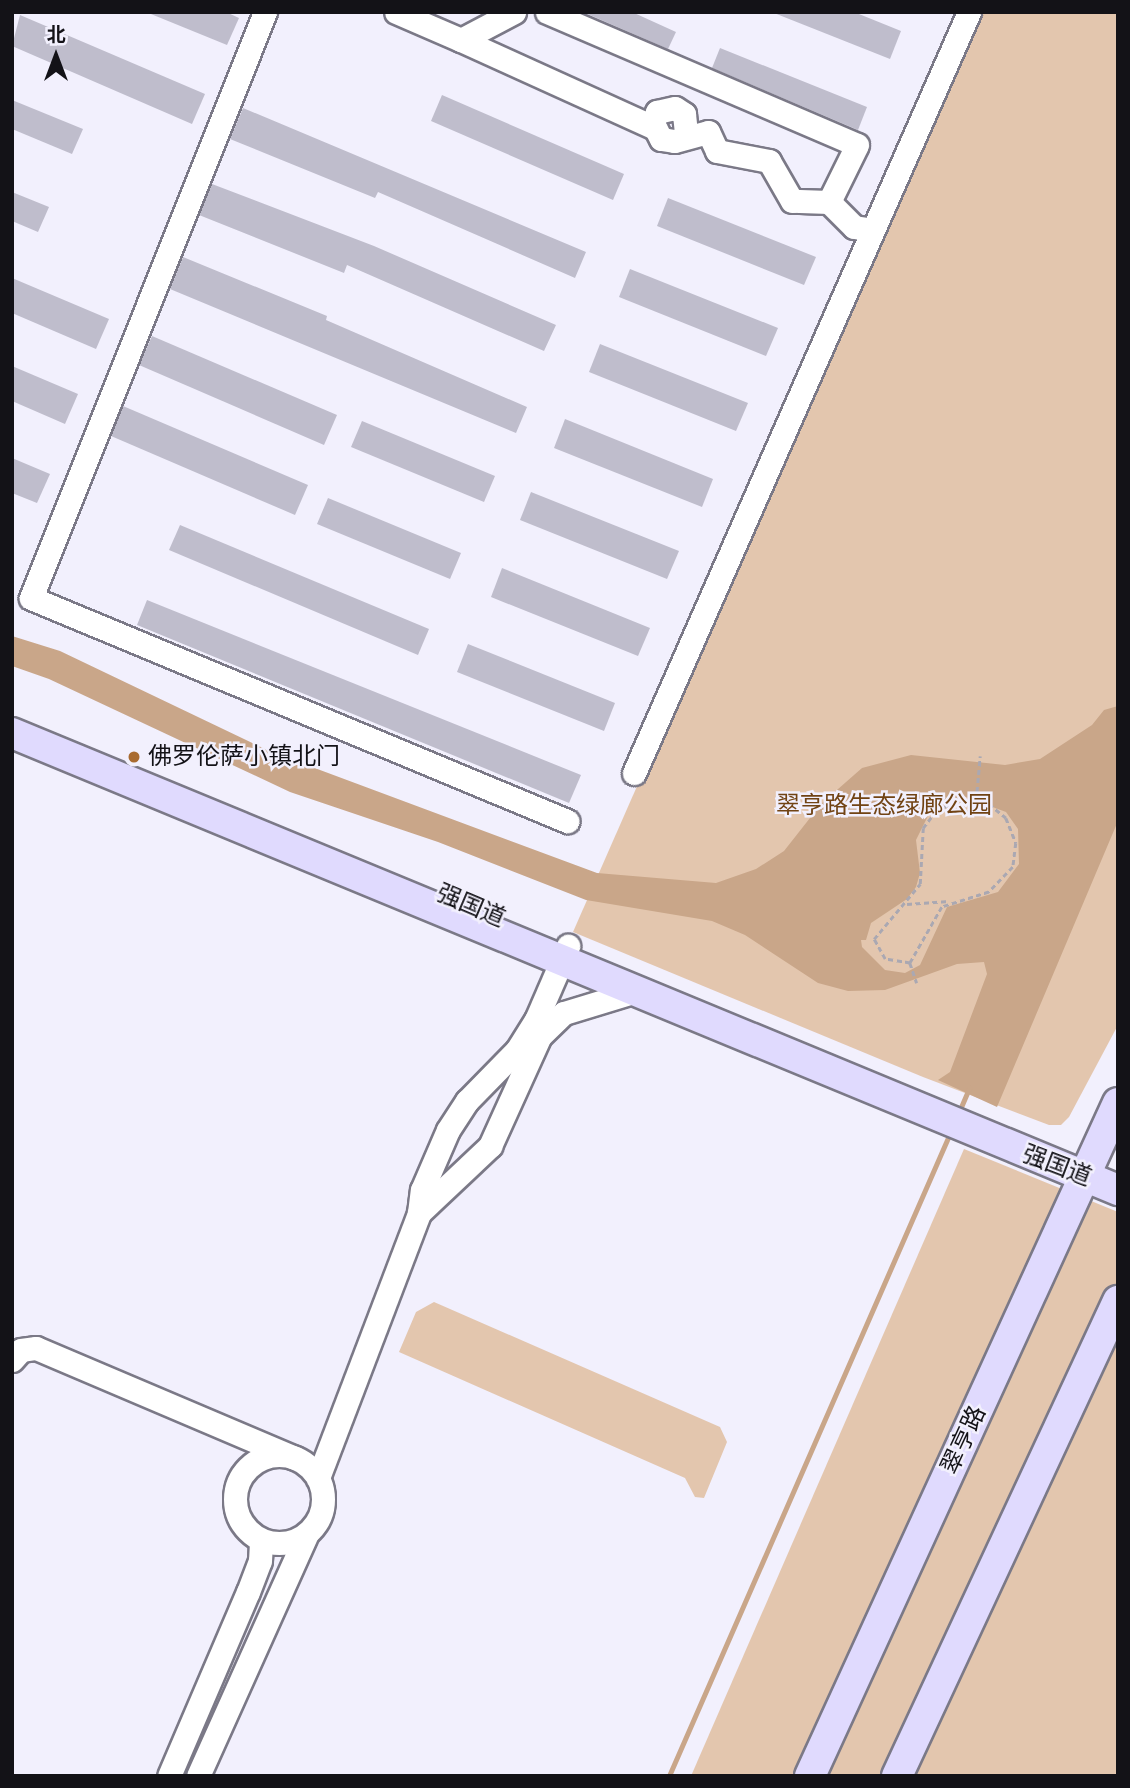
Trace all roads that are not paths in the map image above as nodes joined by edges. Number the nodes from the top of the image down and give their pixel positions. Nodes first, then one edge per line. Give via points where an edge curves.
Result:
1 (265, 12) edge
2 (396, 12) edge
3 (513, 12) edge
4 (547, 12) edge
5 (969, 12) edge
6 (461, 40) junction
7 (830, 202) junction
8 (873, 230) junction
9 (22, 594) edge
10 (12, 716) edge
11 (12, 733) edge
12 (634, 773) dead end
13 (567, 821) dead end
14 (563, 953) junction
15 (634, 992) junction
16 (1118, 1103) edge
17 (924, 1104) junction
18 (1099, 1163) edge
19 (1118, 1190) edge
20 (419, 1213) junction
21 (1118, 1301) edge
22 (12, 1360) edge
23 (295, 1458) junction
24 (318, 1478) junction
25 (307, 1534) junction
26 (261, 1540) junction
27 (169, 1776) edge
28 (198, 1776) edge
29 (810, 1776) edge
30 (897, 1776) edge

1 - 9 street
2 - 6 street
3 - 6 street
4 - 7 street via 857,145
5 - 8 street
6 - 7 street via 654,128 657,112 675,108 688,123 686,134 708,132 718,151 769,161 792,201
7 - 8 street via 854,227
8 - 12 street
9 - 13 street
10 - 14 main road, 强国道
11 - 14 main road, 强国道
14 - 15 main road, 强国道
14 - 17 main road, 强国道
14 - 20 street via 536,1020 517,1050 467,1101 448,1130 422,1190
15 - 17 main road, 强国道
15 - 20 street via 564,1013 540,1035 490,1146
16 - 18 main road, 翠亨路
17 - 18 main road, 强国道 via 999,1134
18 - 19 main road, 强国道
18 - 29 main road, 翠亨路
20 - 24 street
21 - 30 main road
22 - 23 street via 21,1350 36,1348
23 - 24 street
23 - 26 street via 273,1455 253,1463 238,1480 235,1510 243,1526
24 - 25 street via 323,1507
25 - 26 street via 284,1544
25 - 28 street
26 - 27 street via 260,1561 248,1592

